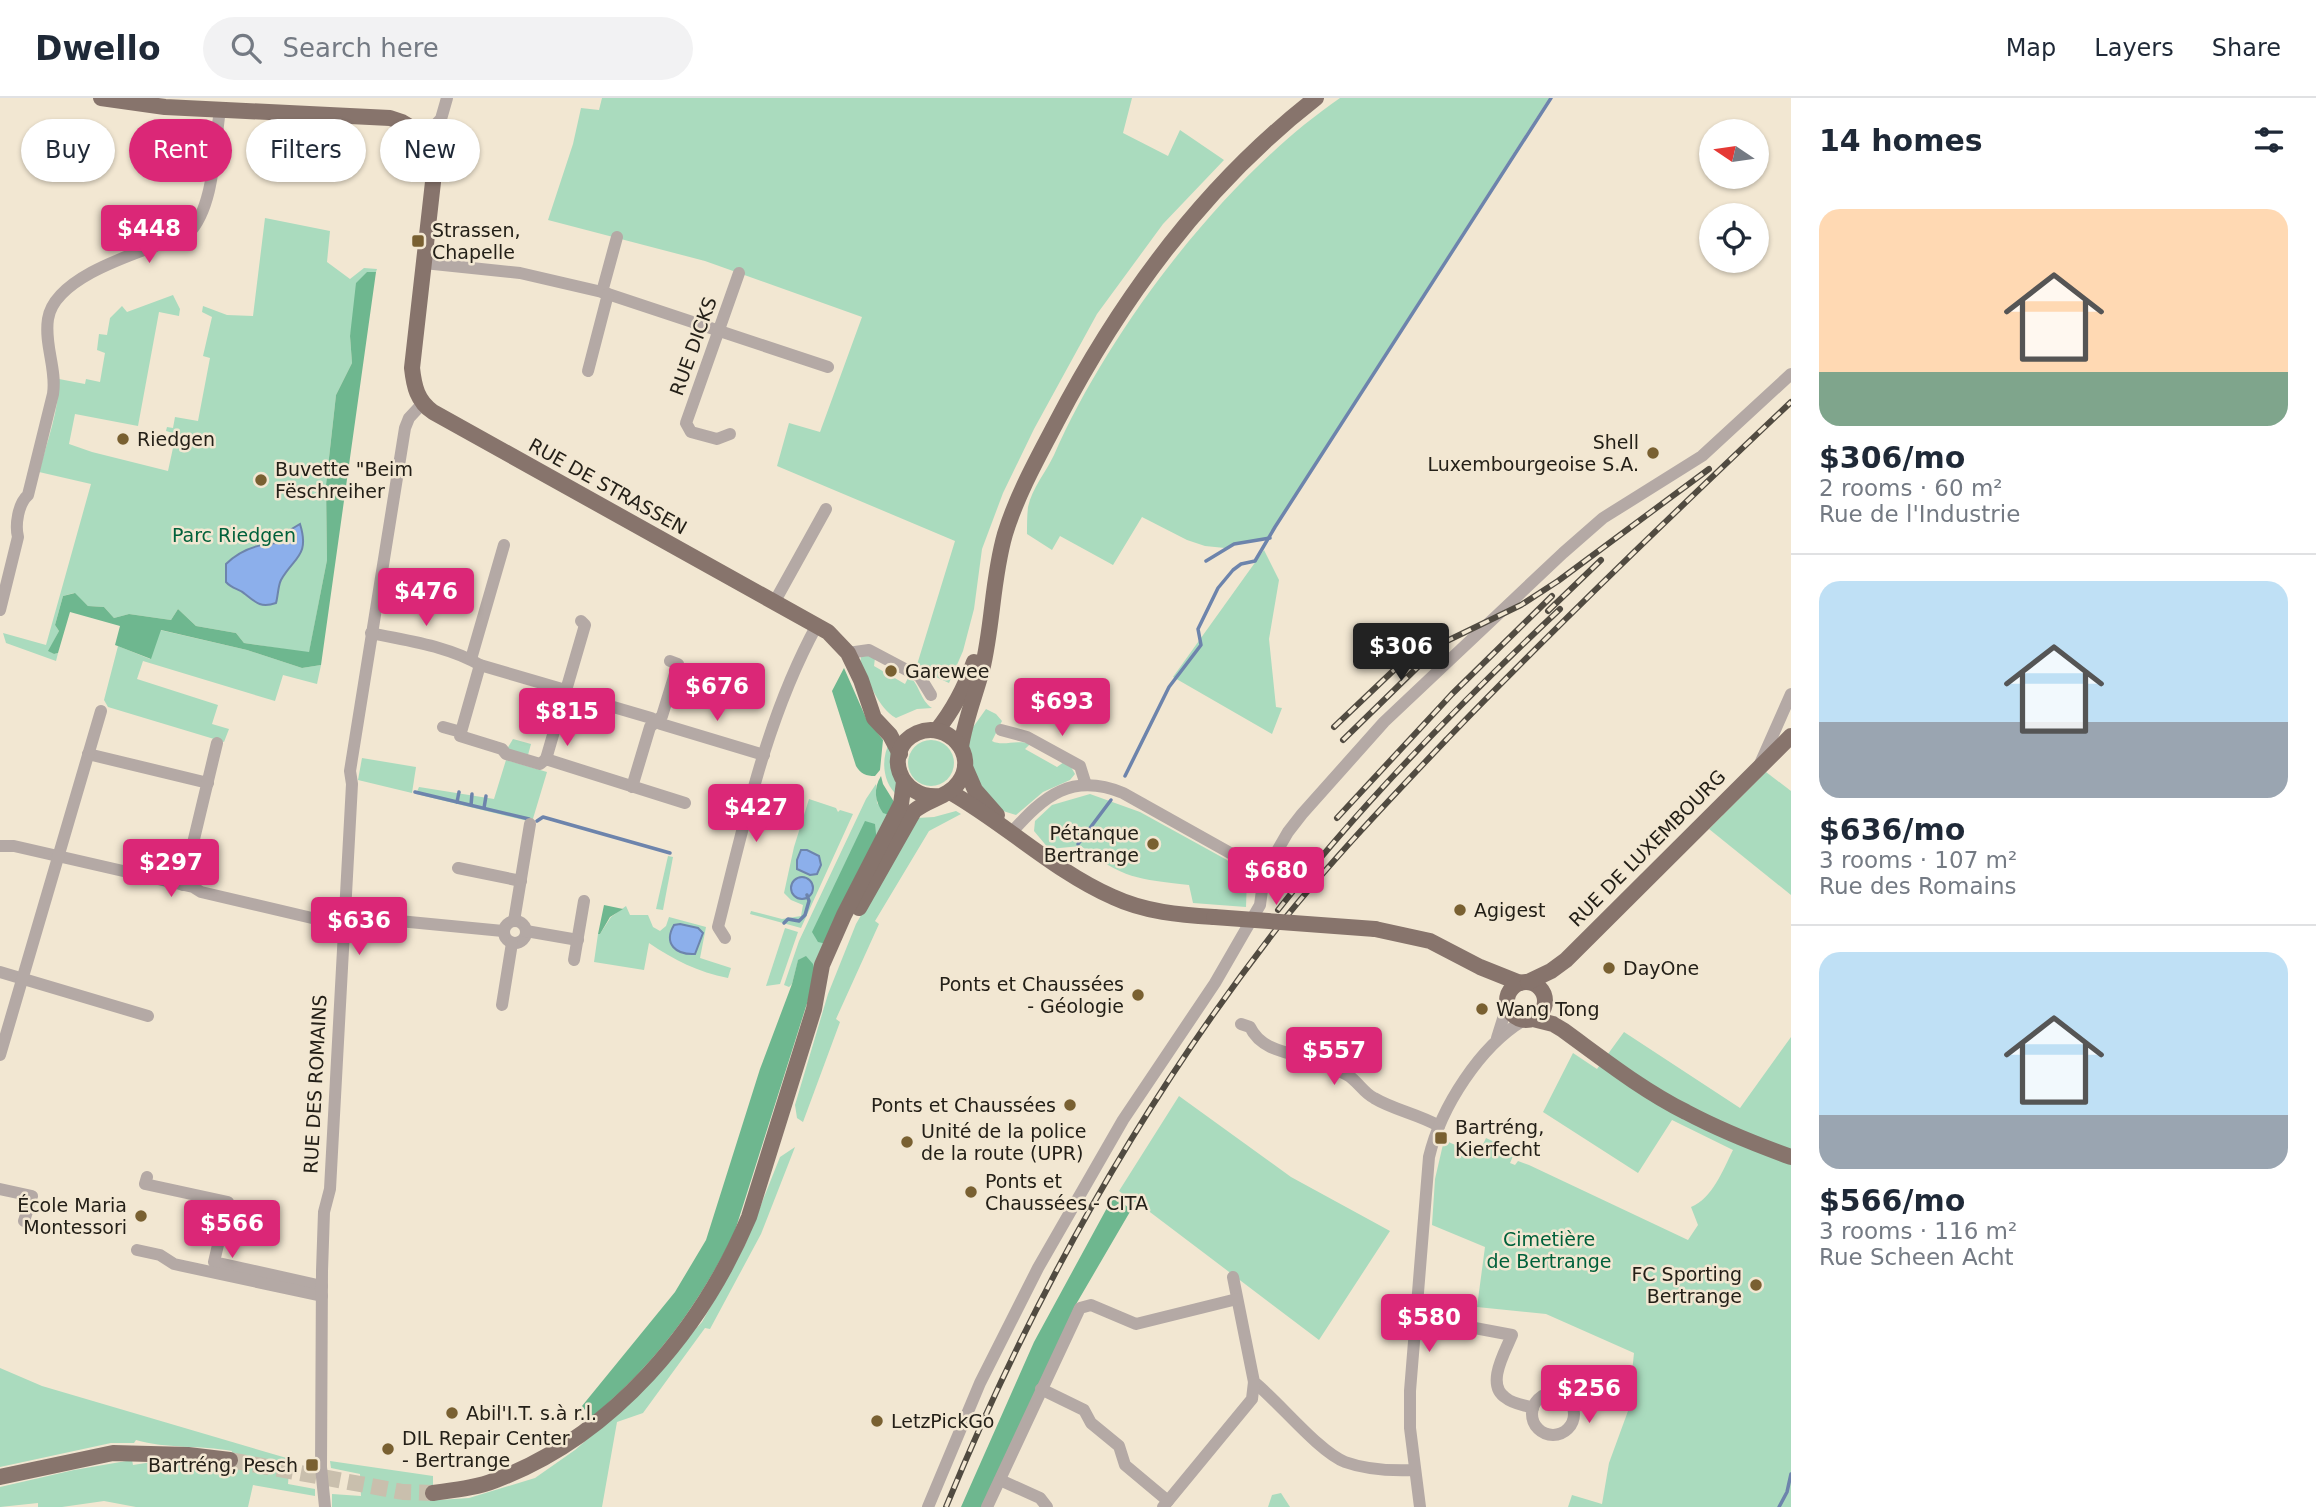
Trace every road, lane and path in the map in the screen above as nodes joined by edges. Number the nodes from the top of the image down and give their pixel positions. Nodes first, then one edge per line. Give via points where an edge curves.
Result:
1 (100, 98) edge
2 (447, 98) edge
3 (1316, 98) edge
4 (220, 110) junction
5 (392, 119) edge
6 (441, 119) edge
7 (433, 182) edge
8 (617, 237) dead end
9 (424, 263) junction
10 (740, 273) dead end
11 (605, 293) junction
12 (719, 330) junction
13 (828, 367) dead end
14 (588, 371) dead end
15 (1791, 374) edge
16 (422, 404) junction
17 (730, 434) dead end
18 (826, 509) dead end
19 (505, 545) dead end
20 (775, 601) junction
21 (992, 604) junction
22 (0, 610) edge
23 (581, 621) dead end
24 (817, 625) junction
25 (371, 633) junction
26 (848, 653) junction
27 (670, 661) dead end
28 (476, 662) junction
29 (861, 680) junction
30 (566, 691) junction
31 (1791, 694) edge
32 (931, 695) dead end
33 (101, 711) dead end
34 (656, 721) junction
35 (443, 727) dead end
36 (937, 730) junction
37 (1001, 730) dead end
38 (461, 732) junction
39 (918, 732) junction
40 (1791, 736) edge
41 (217, 743) dead end
42 (961, 747) junction
43 (88, 754) junction
44 (900, 754) junction
45 (764, 755) junction
46 (546, 759) junction
47 (1759, 766) junction
48 (965, 767) junction
49 (904, 782) junction
50 (208, 783) junction
51 (1086, 785) junction
52 (632, 787) junction
53 (945, 794) junction
54 (685, 803) dead end
55 (530, 824) dead end
56 (1012, 832) junction
57 (0, 846) edge
58 (58, 856) junction
59 (1263, 862) junction
60 (458, 868) dead end
61 (521, 881) junction
62 (183, 885) junction
63 (584, 901) dead end
64 (343, 921) junction
65 (514, 921) junction
66 (526, 931) junction
67 (503, 932) junction
68 (725, 938) dead end
69 (578, 940) junction
70 (512, 943) junction
71 (574, 960) dead end
72 (1566, 960) junction
73 (1480, 967) junction
74 (0, 972) edge
75 (23, 978) junction
76 (1524, 982) junction
77 (1507, 1003) junction
78 (502, 1005) dead end
79 (814, 1009) junction
80 (1536, 1011) junction
81 (148, 1016) dead end
82 (1241, 1024) dead end
83 (1497, 1039) junction
84 (0, 1055) edge
85 (1439, 1126) junction
86 (1791, 1157) edge
87 (147, 1177) dead end
88 (0, 1189) edge
89 (24, 1221) dead end
90 (137, 1250) dead end
91 (1233, 1278) dead end
92 (322, 1291) junction
93 (1237, 1298) junction
94 (1416, 1317) junction
95 (1254, 1382) junction
96 (1041, 1389) junction
97 (1533, 1408) dead end
98 (230, 1460) tunnel mouth
99 (1415, 1470) junction
100 (0, 1477) edge
101 (1000, 1480) junction
102 (433, 1493) tunnel mouth
103 (1165, 1504) edge
104 (326, 1507) edge
105 (928, 1507) edge
106 (987, 1507) edge
107 (1047, 1507) edge
108 (1420, 1507) edge

1 - 4 main road
2 - 6 street
3 - 21 main road via 1217,188 1169,243 1123,307 1082,374 1013,512 999,554
4 - 5 main road
4 - 22 street via 205,204 193,229 95,270 56,302 48,316 53,394 28,495 22,500
7 - 9 main road
8 - 11 street
9 - 11 street via 520,273
9 - 16 main road via 412,368
10 - 12 street, RUE DICKS
11 - 12 street
11 - 14 street
12 - 13 street
12 - 17 street, RUE DICKS via 686,423 691,432 717,439
15 - 59 street via 1702,456 1603,518 1563,553 1384,722 1302,814 1273,858
16 - 20 main road, RUE DE STRASSEN
16 - 25 street, RUE DES ROMAINS via 405,428
18 - 20 street
19 - 28 street
20 - 24 main road, RUE DE STRASSEN
21 - 36 main road via 962,693
21 - 42 main road via 981,672
23 - 30 street via 585,625
24 - 26 main road, RUE DE STRASSEN
24 - 45 street via 794,669
25 - 28 street
25 - 64 street, RUE DES ROMAINS via 350,771
26 - 29 main road, RUE DE STRASSEN
26 - 32 street via 869,650 920,677
27 - 34 street via 678,664 662,716
28 - 30 street
28 - 38 street
29 - 39 main road, RUE DE STRASSEN via 885,717
29 - 44 main road, RUE DE STRASSEN via 874,718 890,734
30 - 34 street
30 - 46 street
31 - 47 street, RUE DE LUXEMBOURG
33 - 43 street
34 - 45 street
34 - 52 street via 650,727
35 - 38 street
36 - 39 main road
36 - 42 main road
37 - 51 street via 1027,737 1080,766
38 - 46 street via 460,736 506,754 540,764
39 - 44 main road
40 - 47 main road, RUE DE LUXEMBOURG
41 - 50 street
42 - 48 main road
43 - 50 street
43 - 58 street
44 - 49 main road
45 - 68 street via 718,927
46 - 52 street
47 - 72 main road, RUE DE LUXEMBOURG
48 - 53 main road via 958,785
48 - 56 main road via 975,790
49 - 53 main road via 920,795
49 - 79 main road via 901,804 822,965
50 - 62 street
51 - 56 street via 1051,795
51 - 59 street via 1123,793 1248,863
52 - 54 street
53 - 56 main road
53 - 79 main road via 914,811 854,918
55 - 61 street
56 - 73 main road, bridge via 1114,898 1148,909 1375,929 1430,941
57 - 58 street
58 - 62 street
58 - 75 street
59 - 105 street via 1260,905 1215,983 1123,1120 1038,1268 980,1383
60 - 61 street
61 - 65 street
62 - 64 street via 282,912
63 - 69 street
64 - 67 street via 399,921
64 - 92 street, RUE DES ROMAINS
65 - 66 street
65 - 67 street
66 - 69 street
66 - 70 street via 522,941
67 - 70 street
69 - 71 street
70 - 78 street
72 - 76 main road, RUE DE LUXEMBOURG
72 - 80 main road, RUE DE LUXEMBOURG
73 - 76 main road
73 - 77 main road
74 - 75 street
75 - 81 street
75 - 84 street
76 - 77 main road via 1511,989
76 - 80 main road via 1538,986
77 - 80 main road via 1517,1018
77 - 83 street, RUE DE LUXEMBOURG
79 - 102 main road via 744,1229 710,1293 677,1341 636,1387 547,1456 494,1481
80 - 83 street, RUE DE LUXEMBOURG
80 - 86 main road via 1621,1073 1684,1111
82 - 85 street via 1250,1027 1255,1038 1290,1056 1317,1060 1351,1077 1372,1097
83 - 85 street, RUE DE LUXEMBOURG via 1454,1097
85 - 94 street, RUE DE LUXEMBOURG via 1429,1157
87 - 92 street via 145,1184 228,1202 214,1262
88 - 89 street via 32,1196
90 - 92 street via 174,1264
91 - 93 street
92 - 104 street, RUE DES ROMAINS via 321,1467
93 - 95 street
93 - 96 street via 1136,1325 1091,1305 1080,1308
94 - 97 street via 1512,1335 1497,1389 1509,1401
94 - 99 street, RUE DE LUXEMBOURG via 1410,1391
95 - 99 street via 1343,1461 1375,1469
95 - 103 street via 1252,1399
96 - 101 street
96 - 103 street via 1084,1410 1091,1423 1119,1446 1125,1465
98 - 100 main road via 113,1453
99 - 108 street, RUE DE LUXEMBOURG
101 - 106 street
101 - 107 street via 1040,1498

